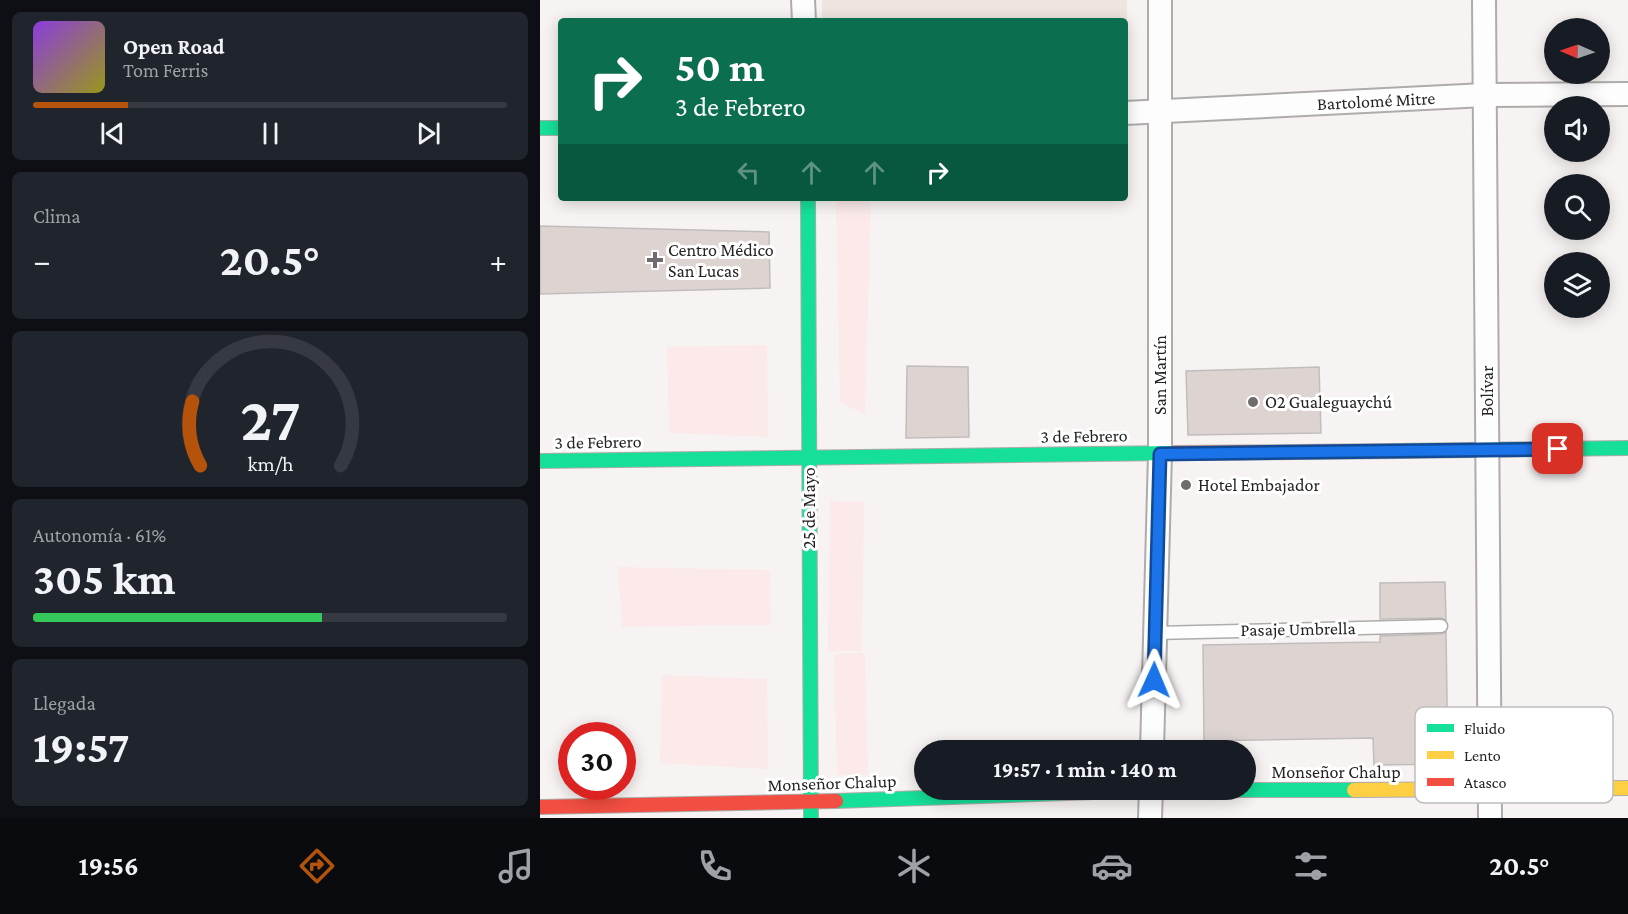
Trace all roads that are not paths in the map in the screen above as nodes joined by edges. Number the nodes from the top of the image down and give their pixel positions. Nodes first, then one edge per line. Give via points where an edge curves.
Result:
1 (803, 0) edge
2 (1160, 0) edge
3 (1484, 0) edge
4 (804, 18) edge
5 (1628, 94) edge
6 (1485, 95) junction
7 (1161, 112) junction
8 (1128, 113) edge
9 (540, 128) edge
10 (558, 128) edge
11 (808, 201) edge
12 (1628, 448) edge
13 (1488, 450) junction
14 (1160, 454) junction
15 (809, 458) junction
16 (540, 460) edge
17 (1441, 626) dead end
18 (1155, 633) junction
19 (1490, 707) edge
20 (1152, 740) edge
21 (1613, 788) edge
22 (1628, 788) edge
23 (1256, 790) edge
24 (1415, 790) edge
25 (914, 798) edge
26 (1151, 800) edge
27 (811, 802) junction
28 (540, 807) edge
29 (811, 818) edge
30 (1150, 818) edge

1 - 4 street
2 - 7 street, San Martín
3 - 6 street, Bolívar
5 - 6 street, Bartolomé Mitre
6 - 7 street, Bartolomé Mitre
6 - 13 street, Bolívar
7 - 8 street, Bartolomé Mitre
7 - 14 street, San Martín
9 - 10 street
11 - 15 street, 25 de Mayo
12 - 13 street, 3 de Febrero
13 - 14 street, 3 de Febrero
13 - 19 street, Bolívar
14 - 15 street, 3 de Febrero
14 - 18 street, San Martín
15 - 16 street, 3 de Febrero
15 - 27 street, 25 de Mayo
17 - 18 lane, Pasaje Umbrella
18 - 20 street, San Martín
21 - 22 street, Monseñor Chalup
23 - 24 street, Monseñor Chalup
25 - 27 street, Monseñor Chalup
26 - 30 street
27 - 28 street, Monseñor Chalup
27 - 29 street, 25 de Mayo

